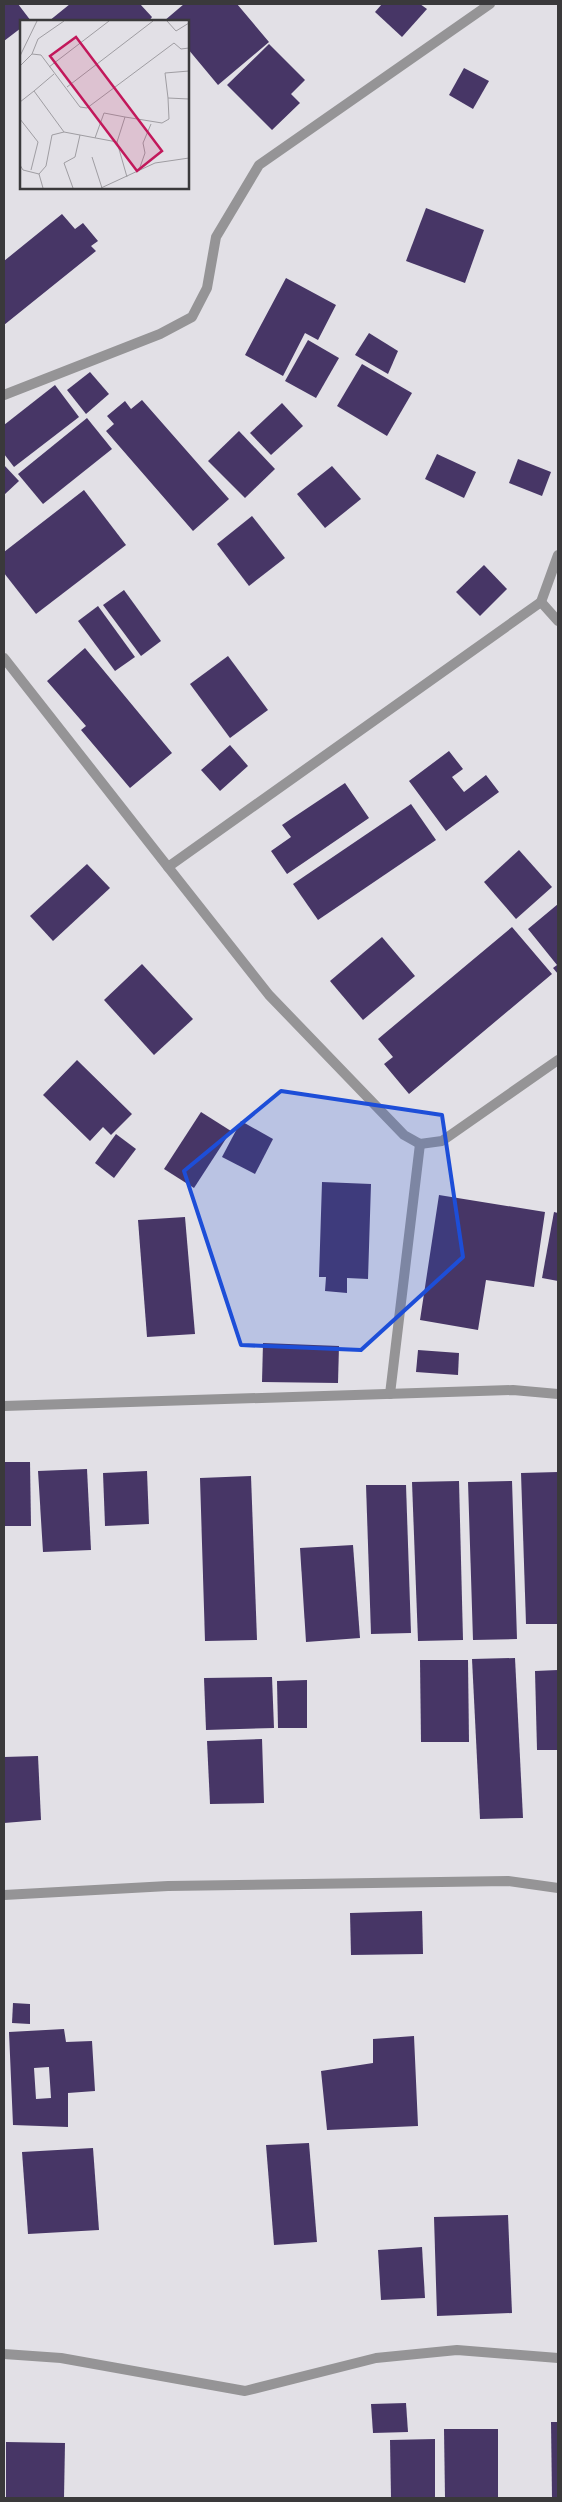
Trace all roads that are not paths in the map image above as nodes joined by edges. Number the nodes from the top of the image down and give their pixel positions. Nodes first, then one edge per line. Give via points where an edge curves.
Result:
1 (490, 4) edge
2 (4, 395) edge
3 (558, 555) edge
4 (541, 602) junction
5 (558, 622) edge
6 (4, 658) edge
7 (168, 867) junction
8 (558, 1060) edge
9 (420, 1144) junction
10 (390, 1394) junction
11 (558, 1394) edge
12 (4, 1406) edge
13 (558, 1888) edge
14 (4, 1894) edge
15 (4, 2354) edge
16 (558, 2358) edge

1 - 2 street via 259,165 216,237 207,288 192,317 160,334
3 - 4 street
4 - 5 street
4 - 7 street
6 - 7 street
7 - 9 street via 269,995 404,1135
8 - 9 street via 442,1141
9 - 10 street
10 - 11 street via 513,1390
10 - 12 street
13 - 14 street via 508,1881 168,1886
15 - 16 street via 60,2358 245,2391 376,2358 457,2350

